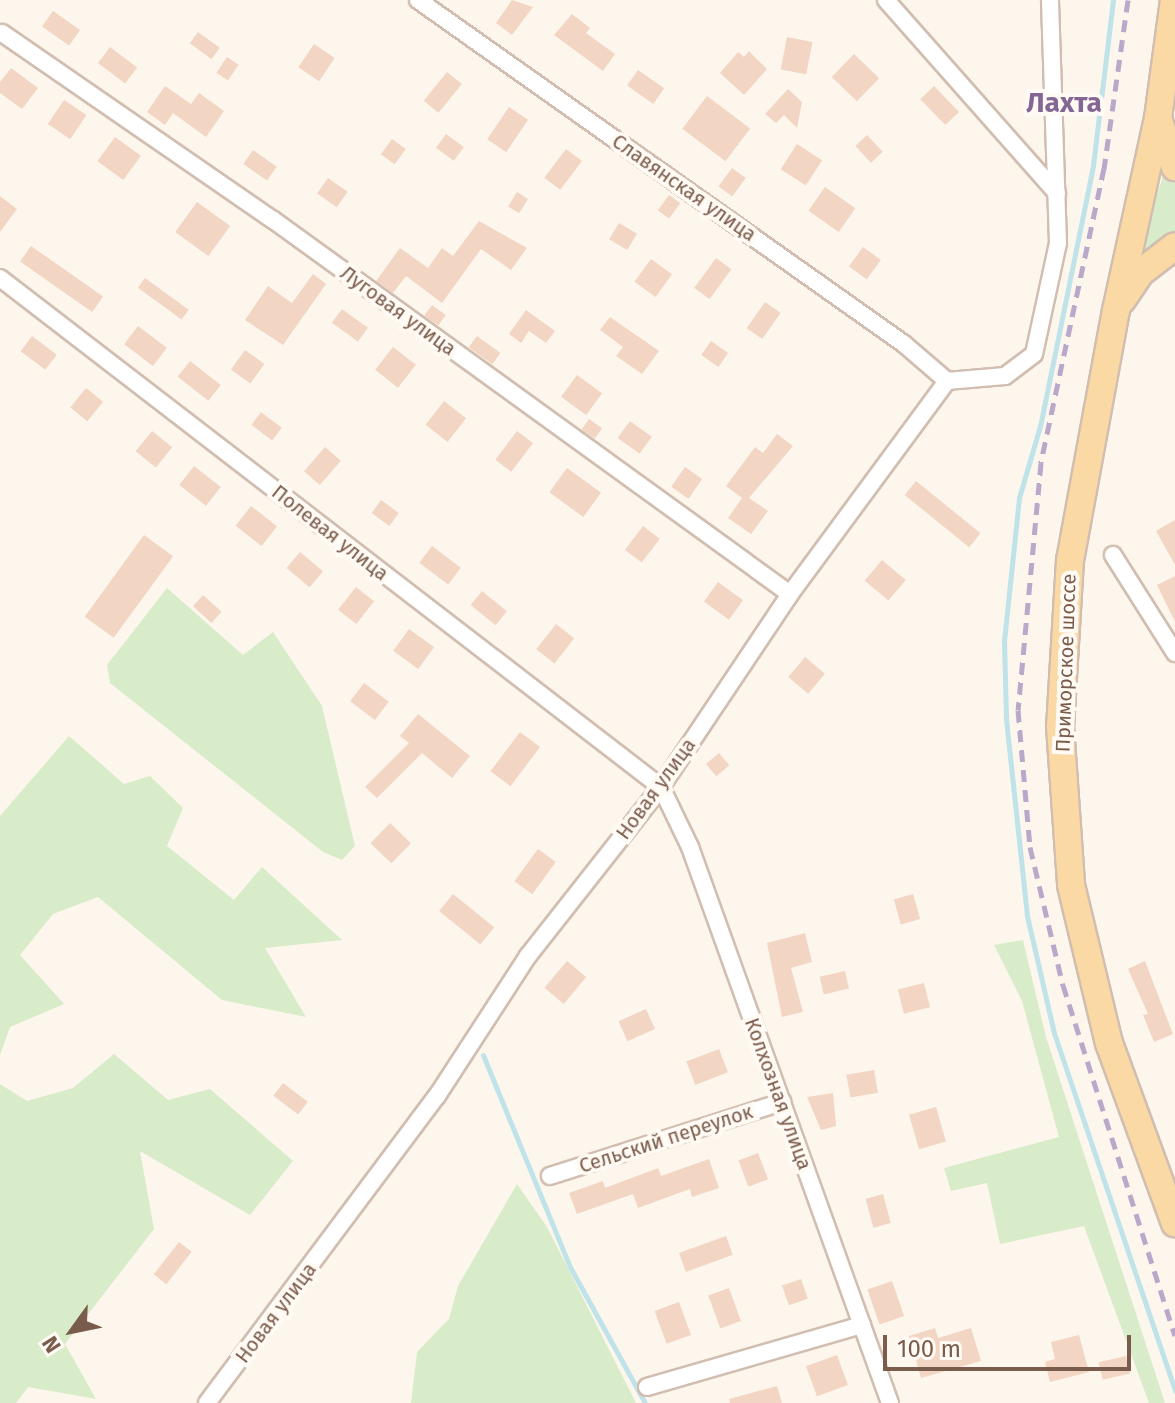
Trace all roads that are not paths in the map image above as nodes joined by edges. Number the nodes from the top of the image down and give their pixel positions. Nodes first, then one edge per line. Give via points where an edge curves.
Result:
1 (418, 0) edge
2 (886, 0) edge
3 (1050, 0) edge
4 (1174, 0) edge
5 (2, 33) edge
6 (1158, 118) junction
7 (1175, 167) edge
8 (1057, 193) junction
9 (1175, 246) edge
10 (0, 278) edge
11 (1116, 310) junction
12 (947, 381) junction
13 (1113, 555) dead end
14 (790, 594) junction
15 (1175, 653) edge
16 (661, 787) junction
17 (782, 1102) junction
18 (550, 1176) dead end
19 (1175, 1223) edge
20 (862, 1325) junction
21 (647, 1387) dead end
22 (207, 1403) edge
23 (890, 1403) edge

1 - 12 street, Славянская улица via 904,344
2 - 8 street
3 - 8 street
4 - 6 main road, Приморское шоссе
5 - 14 street, Луговая улица via 272,219
6 - 7 main road
6 - 11 main road, Приморское шоссе
8 - 12 street via 1058,243 1034,354 1005,376
9 - 11 main road via 1140,273
10 - 16 street, Полевая улица
11 - 19 main road, Приморское шоссе via 1070,560 1061,742 1078,913 1109,1043
12 - 14 street, Новая улица
13 - 15 street
14 - 16 street, Новая улица
16 - 17 street, Колхозная улица via 690,847
16 - 22 street, Новая улица via 528,956 437,1096
17 - 18 street, Сельский переулок
17 - 20 street, Колхозная улица
20 - 21 street
20 - 23 street, Колхозная улица

